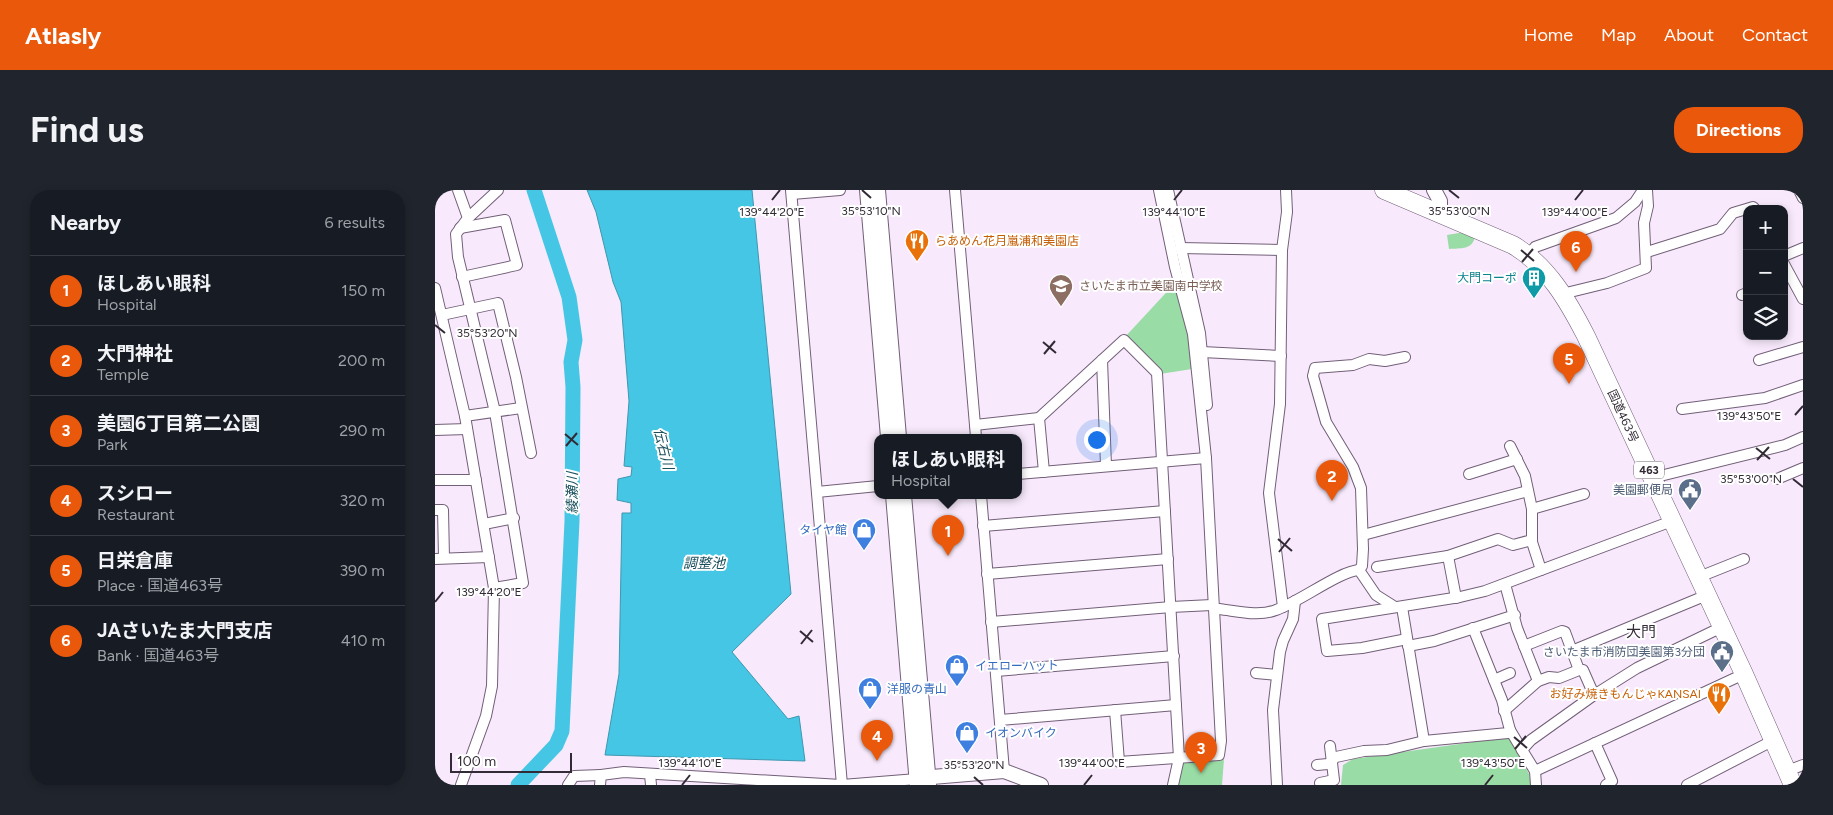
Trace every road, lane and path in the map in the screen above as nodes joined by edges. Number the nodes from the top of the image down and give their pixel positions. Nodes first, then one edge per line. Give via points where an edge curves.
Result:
1 (458, 190) edge
2 (498, 190) edge
3 (839, 190) edge
4 (867, 190) edge
5 (878, 190) edge
6 (955, 190) edge
7 (1159, 190) edge
8 (1168, 190) edge
9 (1286, 190) edge
10 (1384, 190) edge
11 (1434, 190) edge
12 (1643, 190) edge
13 (1647, 190) edge
14 (1799, 190) edge
15 (791, 192) edge
16 (1803, 198) edge
17 (1743, 210) edge
18 (1440, 214) junction
19 (468, 218) junction
20 (461, 228) junction
21 (1180, 247) junction
22 (1803, 248) edge
23 (1282, 250) junction
24 (1647, 252) junction
25 (1788, 254) edge
26 (1529, 255) junction
27 (463, 276) junction
28 (1788, 278) edge
29 (435, 288) edge
30 (1562, 294) junction
31 (1803, 299) edge
32 (437, 303) edge
33 (471, 309) junction
34 (442, 315) junction
35 (1803, 346) edge
36 (1202, 352) junction
37 (1281, 356) junction
38 (1405, 357) dead end
39 (1102, 360) junction
40 (1759, 360) dead end
41 (1803, 385) edge
42 (521, 408) junction
43 (1683, 408) dead end
44 (495, 412) junction
45 (465, 416) junction
46 (1039, 418) junction
47 (975, 425) junction
48 (435, 430) edge
49 (467, 430) junction
50 (888, 434) edge
51 (899, 434) edge
52 (976, 434) edge
53 (1803, 437) edge
54 (1510, 446) dead end
55 (531, 453) dead end
56 (1206, 458) junction
57 (1517, 460) junction
58 (1162, 462) junction
59 (1106, 466) junction
60 (1803, 468) edge
61 (1044, 472) junction
62 (1022, 474) edge
63 (1469, 474) dead end
64 (1652, 478) junction
65 (1777, 479) dead end
66 (435, 480) edge
67 (476, 480) junction
68 (874, 486) edge
69 (1528, 491) junction
70 (817, 492) junction
71 (1584, 494) dead end
72 (893, 499) edge
73 (904, 499) edge
74 (981, 499) edge
75 (435, 510) edge
76 (1532, 510) junction
77 (1165, 511) junction
78 (514, 518) junction
79 (1672, 521) junction
80 (484, 524) junction
81 (983, 526) junction
82 (1363, 535) junction
83 (1532, 540) junction
84 (489, 556) junction
85 (1447, 556) junction
86 (440, 558) edge
87 (1168, 559) junction
88 (1743, 560) dead end
89 (1377, 566) dead end
90 (1359, 570) junction
91 (1541, 570) junction
92 (987, 574) junction
93 (1699, 577) junction
94 (1505, 584) junction
95 (494, 588) junction
96 (1707, 595) junction
97 (1456, 598) junction
98 (1295, 601) junction
99 (1171, 607) junction
100 (1215, 607) junction
101 (1283, 607) junction
102 (1398, 607) junction
103 (1515, 615) junction
104 (991, 622) junction
105 (1722, 627) junction
106 (1473, 628) junction
107 (1408, 643) junction
108 (1524, 646) junction
109 (1574, 650) junction
110 (1173, 656) junction
111 (1579, 670) junction
112 (995, 671) junction
113 (1256, 673) dead end
114 (1510, 674) dead end
115 (1744, 674) junction
116 (1277, 675) junction
117 (1494, 680) junction
118 (1539, 681) junction
119 (1594, 695) junction
120 (1176, 705) junction
121 (1115, 710) junction
122 (1504, 711) junction
123 (1000, 720) junction
124 (1510, 730) junction
125 (1774, 740) junction
126 (1424, 741) junction
127 (1595, 743) junction
128 (1330, 746) dead end
129 (1522, 750) junction
130 (1179, 758) junction
131 (1331, 761) junction
132 (1317, 766) dead end
133 (1004, 771) junction
134 (1535, 771) junction
135 (650, 774) junction
136 (1791, 777) edge
137 (600, 780) edge
138 (923, 782) edge
139 (1321, 783) dead end
140 (461, 785) edge
141 (568, 785) edge
142 (651, 785) edge
143 (842, 785) edge
144 (1041, 785) edge
145 (1173, 785) edge
146 (1277, 785) edge
147 (1536, 785) edge
148 (1606, 785) edge
149 (1687, 785) edge

1 - 19 street
2 - 19 street
3 - 15 street
4 - 50 street
5 - 51 street
6 - 47 street
7 - 56 street via 1193,334
8 - 21 street
9 - 23 street
10 - 18 highway, 国道463号 / 463
11 - 18 street via 1441,201
12 - 26 street via 1617,218 1535,247
13 - 24 street
14 - 16 street
15 - 70 street
17 - 24 street via 1733,213 1720,229
18 - 26 highway, 国道463号 / 463 via 1497,237
19 - 20 street
20 - 27 street via 456,234
20 - 27 street via 505,220 517,265
21 - 23 street
21 - 36 street
22 - 25 street
23 - 37 street
24 - 30 street via 1646,268 1607,283
26 - 30 highway, 国道463号 / 463
27 - 33 street
28 - 31 street
29 - 32 street
30 - 64 highway, 国道463号 / 463 via 1586,336
32 - 34 street
33 - 34 street
33 - 42 street via 498,304
33 - 44 street
34 - 45 street
35 - 40 street
36 - 37 street
36 - 100 street via 1213,491
37 - 101 street via 1280,404 1269,492
38 - 82 street via 1385,361 1369,359 1353,366 1315,368 1313,376 1325,422 1359,481
39 - 46 street
39 - 58 street via 1124,340 1157,373
39 - 59 street
41 - 43 street via 1765,398
42 - 44 street
42 - 55 street
44 - 45 street
44 - 78 street
45 - 49 street
46 - 47 street
46 - 61 street
47 - 52 street
48 - 49 street
49 - 67 street
53 - 64 street via 1785,445
54 - 57 street
56 - 58 street
56 - 100 street
57 - 63 street
57 - 69 street via 1524,471
58 - 59 street
58 - 77 street
59 - 61 street
60 - 65 street
61 - 62 street
64 - 79 highway, 国道463号 / 463
66 - 67 street
67 - 80 street
68 - 70 street
69 - 76 street
69 - 82 street
70 - 143 street
71 - 76 street
72 - 138 street
73 - 138 street
74 - 81 street
75 - 86 street via 443,510
76 - 83 street
77 - 81 street
77 - 87 street
78 - 80 street
78 - 95 street via 523,583
79 - 91 street
79 - 93 highway, 国道463号 / 463
80 - 84 street
81 - 92 street
82 - 90 street via 1362,566
83 - 85 street via 1513,545 1498,539
83 - 91 street
84 - 86 street
84 - 95 street
85 - 89 street
85 - 97 street
87 - 92 street
87 - 99 street
88 - 93 street
90 - 98 street via 1349,571
90 - 102 street via 1376,595
91 - 94 street
92 - 104 street
93 - 96 highway, 国道463号 / 463
94 - 97 street
94 - 103 street
95 - 140 street via 492,686 486,716
96 - 105 highway, 国道463号 / 463
96 - 109 street
97 - 102 street
98 - 101 street
98 - 116 street
99 - 100 street
99 - 104 street
99 - 110 street
100 - 101 street via 1265,613
100 - 130 street via 1219,755
102 - 107 street
102 - 107 street via 1322,619 1327,651
103 - 106 street
103 - 108 street
104 - 112 street
105 - 115 highway, 国道463号 / 463
105 - 119 street via 1646,663
106 - 107 street via 1434,641
106 - 117 street
107 - 126 street
108 - 109 street via 1562,631
108 - 118 street
109 - 111 street
110 - 112 street
110 - 120 street
111 - 118 street
111 - 119 street via 1583,670
112 - 123 street
113 - 116 street
114 - 117 street
115 - 125 highway, 国道463号 / 463
115 - 127 street
116 - 146 street via 1273,710
117 - 122 street
118 - 122 street
119 - 129 street
120 - 121 street
120 - 130 street
121 - 123 street
121 - 130 street via 1119,762
122 - 124 street
123 - 133 street
124 - 126 street
124 - 129 street
125 - 136 highway, 国道463号 / 463
125 - 149 street
126 - 131 street via 1336,757
127 - 134 street
127 - 148 street via 1612,781
128 - 131 street
129 - 134 street
130 - 145 street
131 - 132 street
131 - 139 street via 1334,780
133 - 138 street
133 - 144 street
134 - 147 street
135 - 137 street via 624,772
135 - 142 street
135 - 143 street
137 - 141 street via 574,776
138 - 143 street

